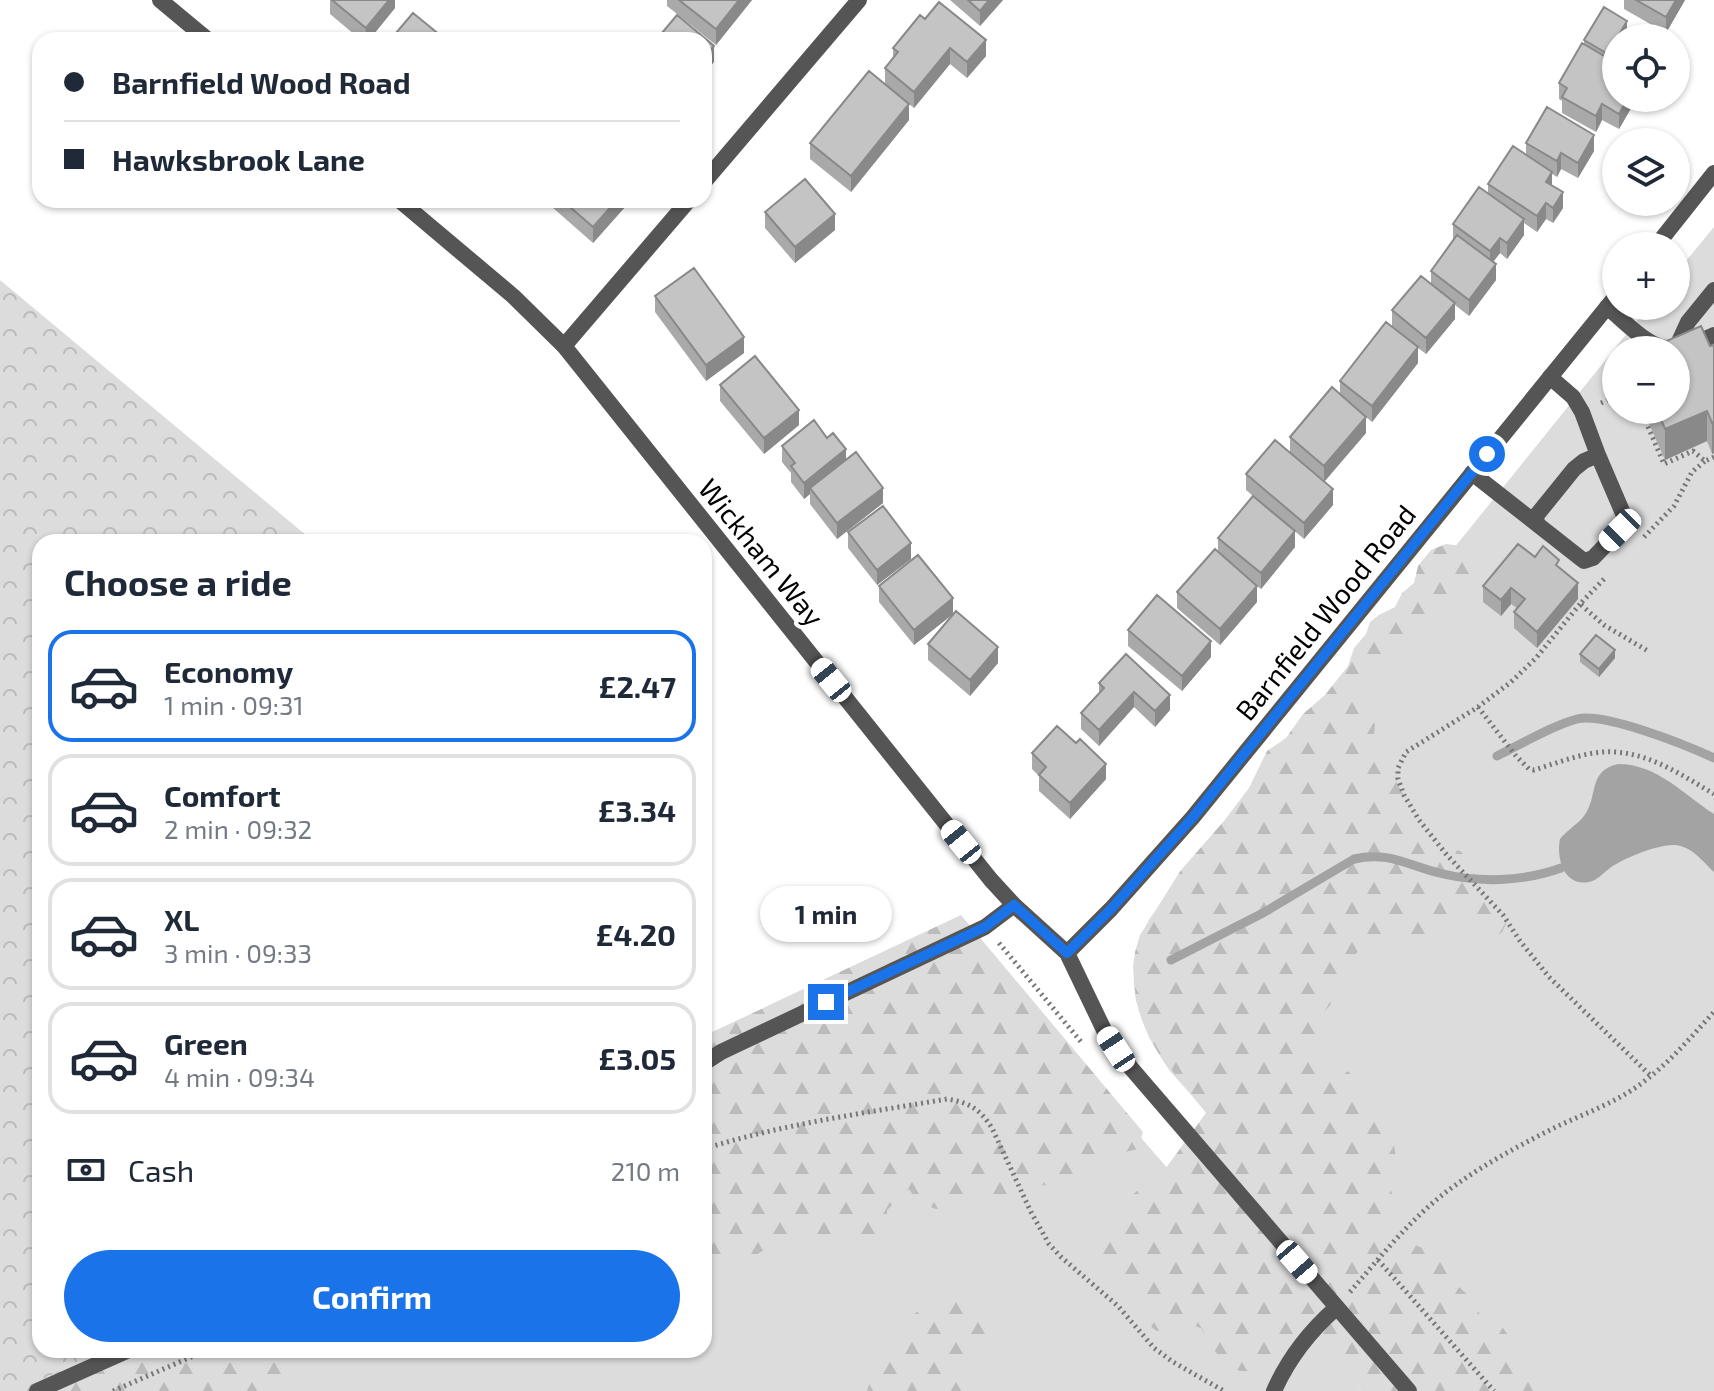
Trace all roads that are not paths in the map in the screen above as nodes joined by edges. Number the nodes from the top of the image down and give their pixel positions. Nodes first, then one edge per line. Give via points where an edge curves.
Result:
1 (160, 0) edge
2 (859, 0) edge
3 (198, 32) edge
4 (712, 173) edge
5 (1714, 173) edge
6 (1708, 193) edge
7 (408, 208) edge
8 (682, 208) edge
9 (1670, 232) edge
10 (1714, 290) edge
11 (1602, 314) edge
12 (1629, 320) edge
13 (1714, 335) edge
14 (1643, 336) edge
15 (1682, 336) edge
16 (1690, 345) edge
17 (564, 346) junction
18 (1550, 377) junction
19 (1598, 455) junction
20 (1472, 473) junction
21 (1537, 523) junction
22 (1014, 905) junction
23 (1067, 953) junction
24 (712, 1058) edge
25 (1336, 1308) junction
26 (111, 1358) edge
27 (37, 1391) edge
28 (1274, 1391) edge
29 (1409, 1391) edge

1 - 3 street
2 - 4 street
5 - 6 street
6 - 9 street
7 - 17 street, Wickham Way
8 - 17 street
10 - 15 street
11 - 18 street, Barnfield Wood Road
12 - 14 street
13 - 16 street
17 - 22 street, Wickham Way
18 - 19 street via 1577,404
18 - 20 street, Barnfield Wood Road
19 - 21 street via 1574,469 1536,516
19 - 21 street via 1624,526 1584,561
20 - 21 street
20 - 23 street, Barnfield Wood Road via 1193,817
22 - 23 street, Wickham Way
22 - 24 street via 985,927
23 - 25 street via 1104,1030 1131,1068
25 - 28 street via 1299,1348
25 - 29 street
26 - 27 street

